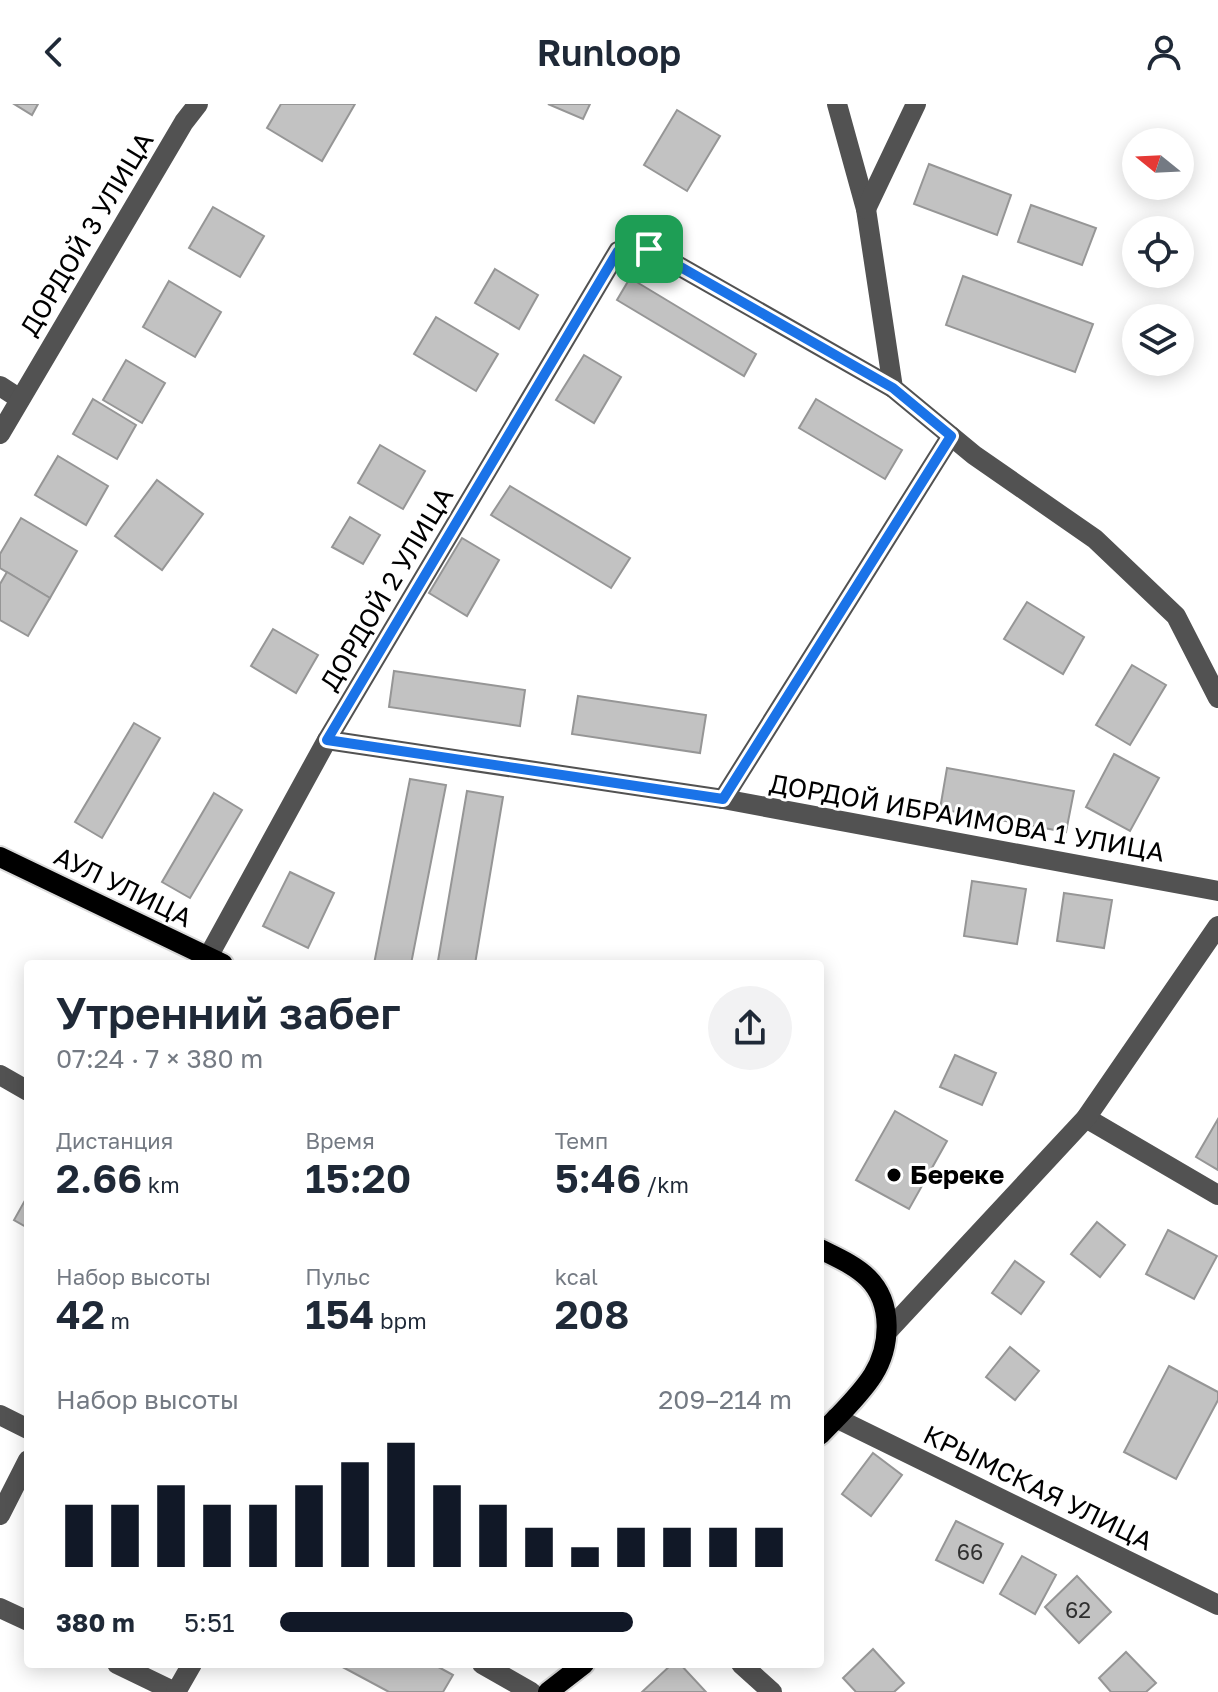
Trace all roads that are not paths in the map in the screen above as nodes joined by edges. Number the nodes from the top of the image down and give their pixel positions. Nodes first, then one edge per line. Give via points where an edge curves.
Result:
1 (198, 104) edge
2 (837, 104) edge
3 (916, 104) edge
4 (866, 209) junction
5 (0, 386) edge
6 (893, 388) junction
7 (20, 399) junction
8 (0, 434) edge
9 (951, 436) junction
10 (1218, 698) edge
11 (327, 740) junction
12 (723, 799) junction
13 (0, 857) edge
14 (1218, 891) edge
15 (1218, 926) edge
16 (216, 960) edge
17 (0, 1075) edge
18 (24, 1089) edge
19 (1086, 1118) junction
20 (1218, 1195) edge
21 (824, 1251) edge
22 (887, 1332) junction
23 (0, 1415) edge
24 (836, 1418) junction
25 (24, 1427) edge
26 (824, 1431) edge
27 (24, 1468) edge
28 (0, 1515) edge
29 (1218, 1605) edge
30 (0, 1608) edge
31 (24, 1619) edge
32 (125, 1668) edge
33 (190, 1668) edge
34 (489, 1668) edge
35 (579, 1668) edge
36 (745, 1668) edge
37 (175, 1692) edge
38 (531, 1692) edge
39 (548, 1692) edge
40 (772, 1692) edge

1 - 7 street, ДОРДОЙ 3 УЛИЦА
2 - 4 street
3 - 4 street
4 - 6 street
5 - 7 street
6 - 9 street
6 - 11 street, ДОРДОЙ 2 УЛИЦА via 649,249 618,251
7 - 8 street, ДОРДОЙ 3 УЛИЦА
9 - 10 street via 1095,539 1176,616
9 - 12 street
11 - 12 street, ДОРДОЙ ИБРАИМОВА 1 УЛИЦА
11 - 16 street, ДОРДОЙ 2 УЛИЦА
12 - 14 street, ДОРДОЙ ИБРАИМОВА 1 УЛИЦА
13 - 16 main road, АУЛ УЛИЦА
15 - 19 street
17 - 18 street
19 - 20 street
19 - 22 street
21 - 22 main road via 869,1278 886,1312
22 - 24 main road via 873,1375
23 - 25 street
24 - 26 main road
24 - 29 street, КРЫМСКАЯ УЛИЦА
27 - 28 street
30 - 31 street
32 - 37 street
33 - 37 street
34 - 38 street
35 - 39 main road
36 - 40 street

